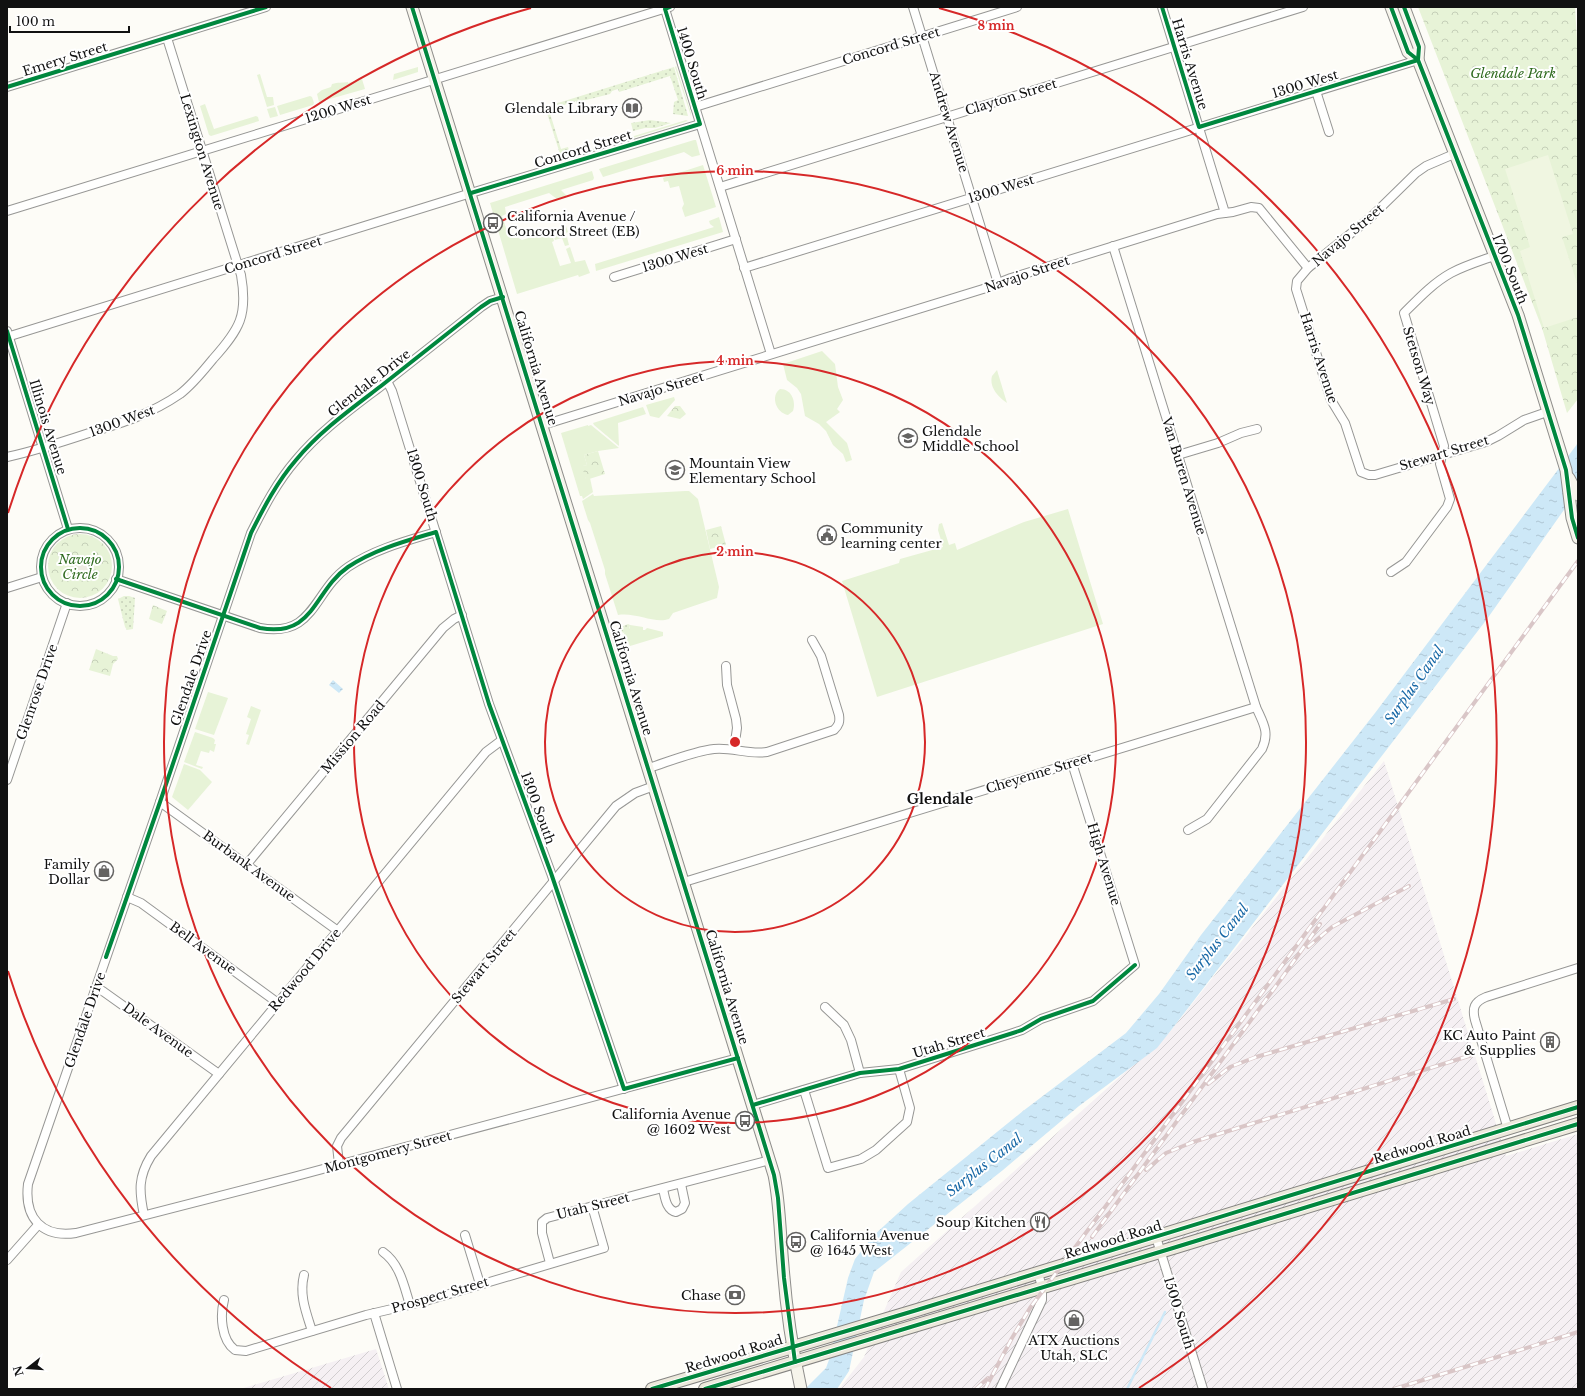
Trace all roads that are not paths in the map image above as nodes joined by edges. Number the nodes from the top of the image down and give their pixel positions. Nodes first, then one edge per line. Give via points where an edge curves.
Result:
1 (266, 7) edge
2 (412, 7) edge
3 (913, 7) edge
4 (1017, 7) edge
5 (1162, 7) edge
6 (1303, 7) edge
7 (1391, 7) edge
8 (1404, 7) edge
9 (667, 8) edge
10 (922, 36) junction
11 (167, 38) junction
12 (1174, 47) junction
13 (1418, 60) junction
14 (435, 79) junction
15 (7, 87) edge
16 (1316, 91) junction
17 (695, 107) junction
18 (947, 117) junction
19 (700, 124) junction
20 (1199, 127) junction
21 (1329, 132) dead end
22 (201, 151) junction
23 (1454, 154) junction
24 (720, 187) junction
25 (471, 193) junction
26 (972, 198) junction
27 (7, 211) edge
28 (1225, 213) junction
29 (736, 239) junction
30 (1113, 246) junction
31 (1494, 256) junction
32 (238, 266) junction
33 (744, 268) junction
34 (1308, 268) junction
35 (614, 277) dead end
36 (998, 283) junction
37 (503, 297) junction
38 (8, 335) edge
39 (771, 354) junction
40 (387, 381) junction
41 (1547, 412) junction
42 (543, 425) junction
43 (1257, 428) dead end
44 (44, 447) junction
45 (1178, 455) junction
46 (1442, 455) junction
47 (7, 457) edge
48 (1566, 470) junction
49 (1361, 472) joint
50 (1578, 496) edge
51 (68, 529) junction
52 (436, 532) junction
53 (1578, 538) edge
54 (1391, 572) dead end
55 (42, 577) junction
56 (116, 579) junction
57 (7, 588) edge
58 (67, 603) junction
59 (223, 615) junction
60 (462, 615) junction
61 (812, 640) dead end
62 (726, 666) dead end
63 (1256, 707) junction
64 (502, 740) junction
65 (734, 749) junction
66 (1072, 763) junction
67 (649, 768) junction
68 (7, 777) edge
69 (654, 786) junction
70 (160, 802) junction
71 (1188, 830) dead end
72 (247, 864) junction
73 (554, 882) junction
74 (684, 882) junction
75 (127, 897) junction
76 (338, 931) junction
77 (1135, 965) joint
78 (1578, 968) edge
79 (96, 987) junction
80 (278, 1003) junction
81 (825, 1007) dead end
82 (738, 1058) junction
83 (899, 1069) junction
84 (860, 1073) junction
85 (219, 1074) junction
86 (624, 1089) junction
87 (804, 1090) junction
88 (753, 1105) junction
89 (1578, 1107) edge
90 (1578, 1124) edge
91 (1508, 1129) junction
92 (770, 1160) junction
93 (339, 1164) junction
94 (681, 1184) junction
95 (663, 1189) junction
96 (592, 1206) junction
97 (144, 1215) junction
98 (38, 1224) junction
99 (465, 1235) dead end
100 (1156, 1237) junction
101 (383, 1252) dead end
102 (1160, 1252) junction
103 (7, 1260) edge
104 (550, 1263) junction
105 (1038, 1273) junction
106 (304, 1275) dead end
107 (480, 1284) junction
108 (1042, 1286) junction
109 (224, 1300) dead end
110 (410, 1305) junction
111 (374, 1313) junction
112 (312, 1331) junction
113 (793, 1347) junction
114 (795, 1362) junction
115 (800, 1387) edge
116 (398, 1389) edge
117 (652, 1389) edge
118 (705, 1389) edge
119 (1000, 1389) edge
120 (1203, 1389) edge

1 - 11 street, Emery Street
2 - 14 main road, California Avenue
3 - 10 street, Andrew Avenue
4 - 10 street, Concord Street
5 - 12 street, Harris Avenue
6 - 12 street, Clayton Street
7 - 13 main road, 1700 South via 1408,52
8 - 13 main road, 1700 South via 1419,47
9 - 14 street, 1200 West
9 - 17 street, 1400 South
10 - 17 street, Concord Street
10 - 18 street, Andrew Avenue
11 - 15 street, Emery Street
11 - 22 street, Lexington Avenue
12 - 18 street, Clayton Street
12 - 20 street, Harris Avenue
13 - 16 street, 1300 West
13 - 23 main road, 1700 South
14 - 22 street, 1200 West
14 - 25 main road, California Avenue
16 - 20 street, 1300 West
16 - 21 street
17 - 19 street, 1400 South
18 - 24 street, Clayton Street
18 - 26 street, Andrew Avenue
19 - 24 street, 1400 South
19 - 25 street, Concord Street
20 - 26 street, 1300 West
20 - 28 street, Harris Avenue
22 - 27 street, 1200 West
22 - 32 street, Lexington Avenue
23 - 31 main road, 1700 South
23 - 34 street, Navajo Street via 1416,173 1370,218
24 - 29 street, 1400 South
25 - 32 street, Concord Street
25 - 37 main road, California Avenue
26 - 33 street, 1300 West
26 - 36 street, Andrew Avenue
28 - 30 street, Navajo Street
28 - 34 street, Navajo Street via 1251,207 1259,208
29 - 33 street, 1400 South
29 - 35 street, 1300 West
30 - 36 street, Navajo Street
30 - 45 street, Van Buren Avenue
31 - 41 main road, 1700 South via 1518,315
31 - 46 street, Stetson Way via 1444,277 1404,313 1444,446
32 - 38 street, Concord Street
32 - 44 street, 1300 West via 244,291 242,317 234,333 181,393 148,414
33 - 39 street, 1400 South
34 - 49 street, Harris Avenue via 1297,281 1296,289 1331,400 1345,423
36 - 39 street, Navajo Street
37 - 40 street, Glendale Drive via 482,306
37 - 42 main road, California Avenue
38 - 44 street, Illinois Avenue
39 - 42 street, Navajo Street
40 - 52 street, 1300 South
40 - 59 street, Glendale Drive via 313,441 276,486 251,533
41 - 46 street, Stewart Street via 1524,420 1492,440
41 - 48 main road, 1700 South
42 - 67 main road, California Avenue
43 - 45 street
44 - 47 street, 1300 West
44 - 51 street, Illinois Avenue
45 - 63 street, Van Buren Avenue
46 - 49 street, Stewart Street via 1375,475
46 - 54 street via 1440,464 1450,503 1406,562
48 - 50 main road, 1700 South
48 - 53 main road, 1700 South via 1572,518
51 - 55 street via 52,539 45,550 41,562
51 - 56 street via 88,529 102,534 107,539 117,558
52 - 59 street via 374,552 348,567 334,580 307,616 294,625 280,630 268,630
52 - 60 street, 1300 South
55 - 57 street
55 - 58 street via 51,592
56 - 58 street via 106,595 94,603
56 - 59 street
58 - 68 street, Glenrose Drive
59 - 70 street, Glendale Drive
60 - 64 street, 1300 South
60 - 72 street, Mission Road via 443,628
61 - 65 street via 821,656 839,715 838,726 828,733 766,752
62 - 65 street via 727,685 737,728
63 - 66 street, Cheyenne Street
63 - 71 street, Van Buren Avenue via 1266,731 1262,749 1207,819
64 - 73 street, 1300 South
64 - 76 street, Redwood Drive via 486,752
65 - 67 street via 705,750
66 - 74 street, Cheyenne Street
66 - 77 street, High Avenue
67 - 69 main road, California Avenue
69 - 73 street, Stewart Street via 635,793 618,804
69 - 74 main road, California Avenue
70 - 72 street, Burbank Avenue
70 - 75 street, Glendale Drive
72 - 76 street, Burbank Avenue
73 - 86 street, 1300 South
73 - 93 street, Stewart Street via 341,1138 337,1146
74 - 82 main road, California Avenue
75 - 79 street, Glendale Drive
75 - 80 street, Bell Avenue via 141,903
76 - 80 street, Redwood Drive
77 - 83 street, Utah Street via 1093,1001 1041,1019 1022,1030
78 - 91 street via 1486,997 1475,1005 1475,1020
79 - 85 street, Dale Avenue
79 - 98 street, Glendale Drive via 28,1184 28,1206
80 - 85 street, Redwood Drive
81 - 84 street via 844,1025
82 - 86 street, Montgomery Street
82 - 88 main road, California Avenue
83 - 84 street, Utah Street
83 - 87 street via 910,1108 907,1122 876,1150 861,1159 828,1168
84 - 87 street, Utah Street
85 - 97 street, Redwood Drive via 145,1166 140,1190
86 - 93 street, Montgomery Street
87 - 88 street, Utah Street
88 - 92 main road, California Avenue
89 - 91 main road, Redwood Road
90 - 102 main road, Redwood Road
91 - 100 main road, Redwood Road
92 - 94 street, Utah Street
92 - 113 main road, California Avenue via 778,1198
93 - 97 street, Montgomery Street
94 - 95 street, Utah Street
94 - 95 street via 685,1203 682,1209 676,1212 668,1206
95 - 96 street, Utah Street
96 - 104 street, Utah Street via 549,1217 542,1222 542,1233
96 - 104 street, Prospect Street via 604,1248
97 - 98 street, Montgomery Street via 67,1234 50,1232
98 - 103 street
99 - 107 street
100 - 102 street, 1500 South
100 - 105 main road, Redwood Road
101 - 110 street via 398,1268
102 - 108 main road, Redwood Road
102 - 120 street, 1500 South
104 - 107 street, Prospect Street
105 - 108 street
105 - 113 main road, Redwood Road
106 - 112 street via 302,1298
107 - 110 street, Prospect Street
108 - 114 main road, Redwood Road
108 - 119 street via 1043,1296
109 - 112 street, Prospect Street via 222,1323 228,1342 235,1350 246,1351
110 - 111 street, Prospect Street
111 - 112 street, Prospect Street
111 - 116 street
113 - 114 main road, California Avenue
113 - 117 main road, Redwood Road
114 - 115 main road, California Avenue
114 - 118 main road, Redwood Road

